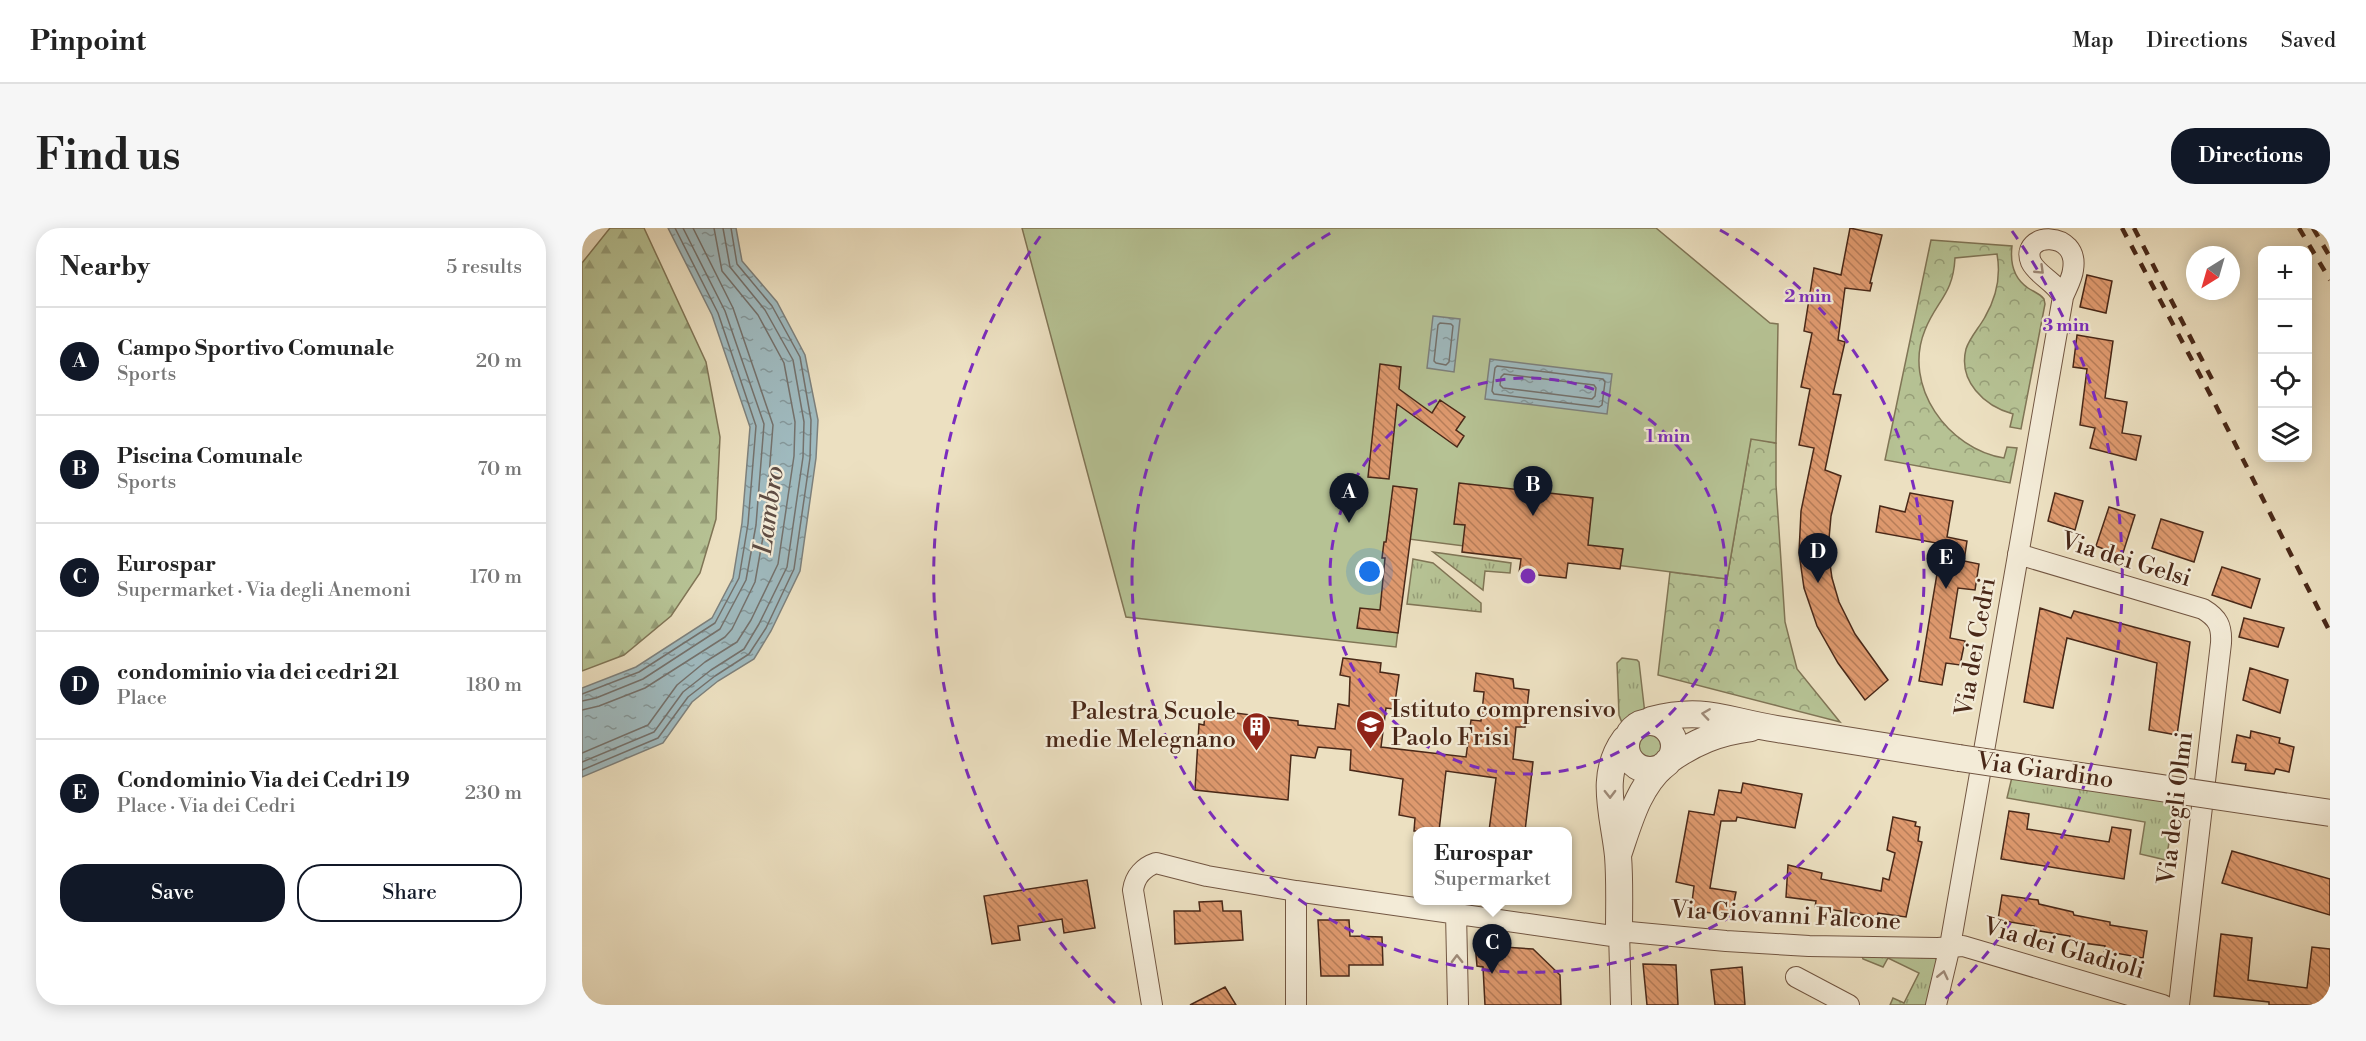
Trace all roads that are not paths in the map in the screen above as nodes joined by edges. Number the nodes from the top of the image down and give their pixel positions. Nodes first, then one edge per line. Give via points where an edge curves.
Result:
1 (2062, 297) dead end
2 (2018, 554) junction
3 (2216, 618) joint
4 (1651, 720) junction
5 (1760, 727) junction
6 (1625, 739) junction
7 (1666, 763) junction
8 (2330, 813) edge
9 (1618, 855) junction
10 (1296, 891) junction
11 (1456, 913) junction
12 (1619, 934) junction
13 (1950, 946) junction
14 (1796, 977) dead end
15 (1152, 1005) edge
16 (1296, 1005) edge
17 (1458, 1005) edge
18 (1621, 1005) edge
19 (1849, 1005) edge
20 (1936, 1005) edge
21 (2163, 1005) edge
22 (2179, 1005) edge

1 - 2 street, Via dei Cedri
2 - 3 street, Via dei Gelsi via 2203,609
2 - 13 street, Via dei Cedri
3 - 22 street, Via degli Olmi via 2221,643
5 -> 4 street, Via Giardino via 1697,713
4 - 6 street, Via Giardino
4 - 7 street via 1665,726 1673,739 1672,755
5 - 7 street, Via Giardino via 1712,736
5 - 8 street, Via Giardino, bridge
6 - 7 street via 1626,755 1637,767 1652,770
6 -> 9 street, Via Giardino via 1613,757 1610,771 1611,814
7 - 9 street, Via Giardino via 1641,794
9 - 12 street, Via Giardino
10 - 11 street, Via Giovanni Falcone
10 - 15 street, Via Giovanni Falcone via 1200,875 1161,864 1141,872 1133,894
10 - 16 street
11 - 12 street, Via Giovanni Falcone
17 -> 11 street
12 - 13 street, Via Giovanni Falcone via 1809,946
12 - 18 street, Via Giardino
20 -> 13 street, Via dei Cedri
13 - 21 street, Via dei Gladioli via 1963,946
14 - 19 street

